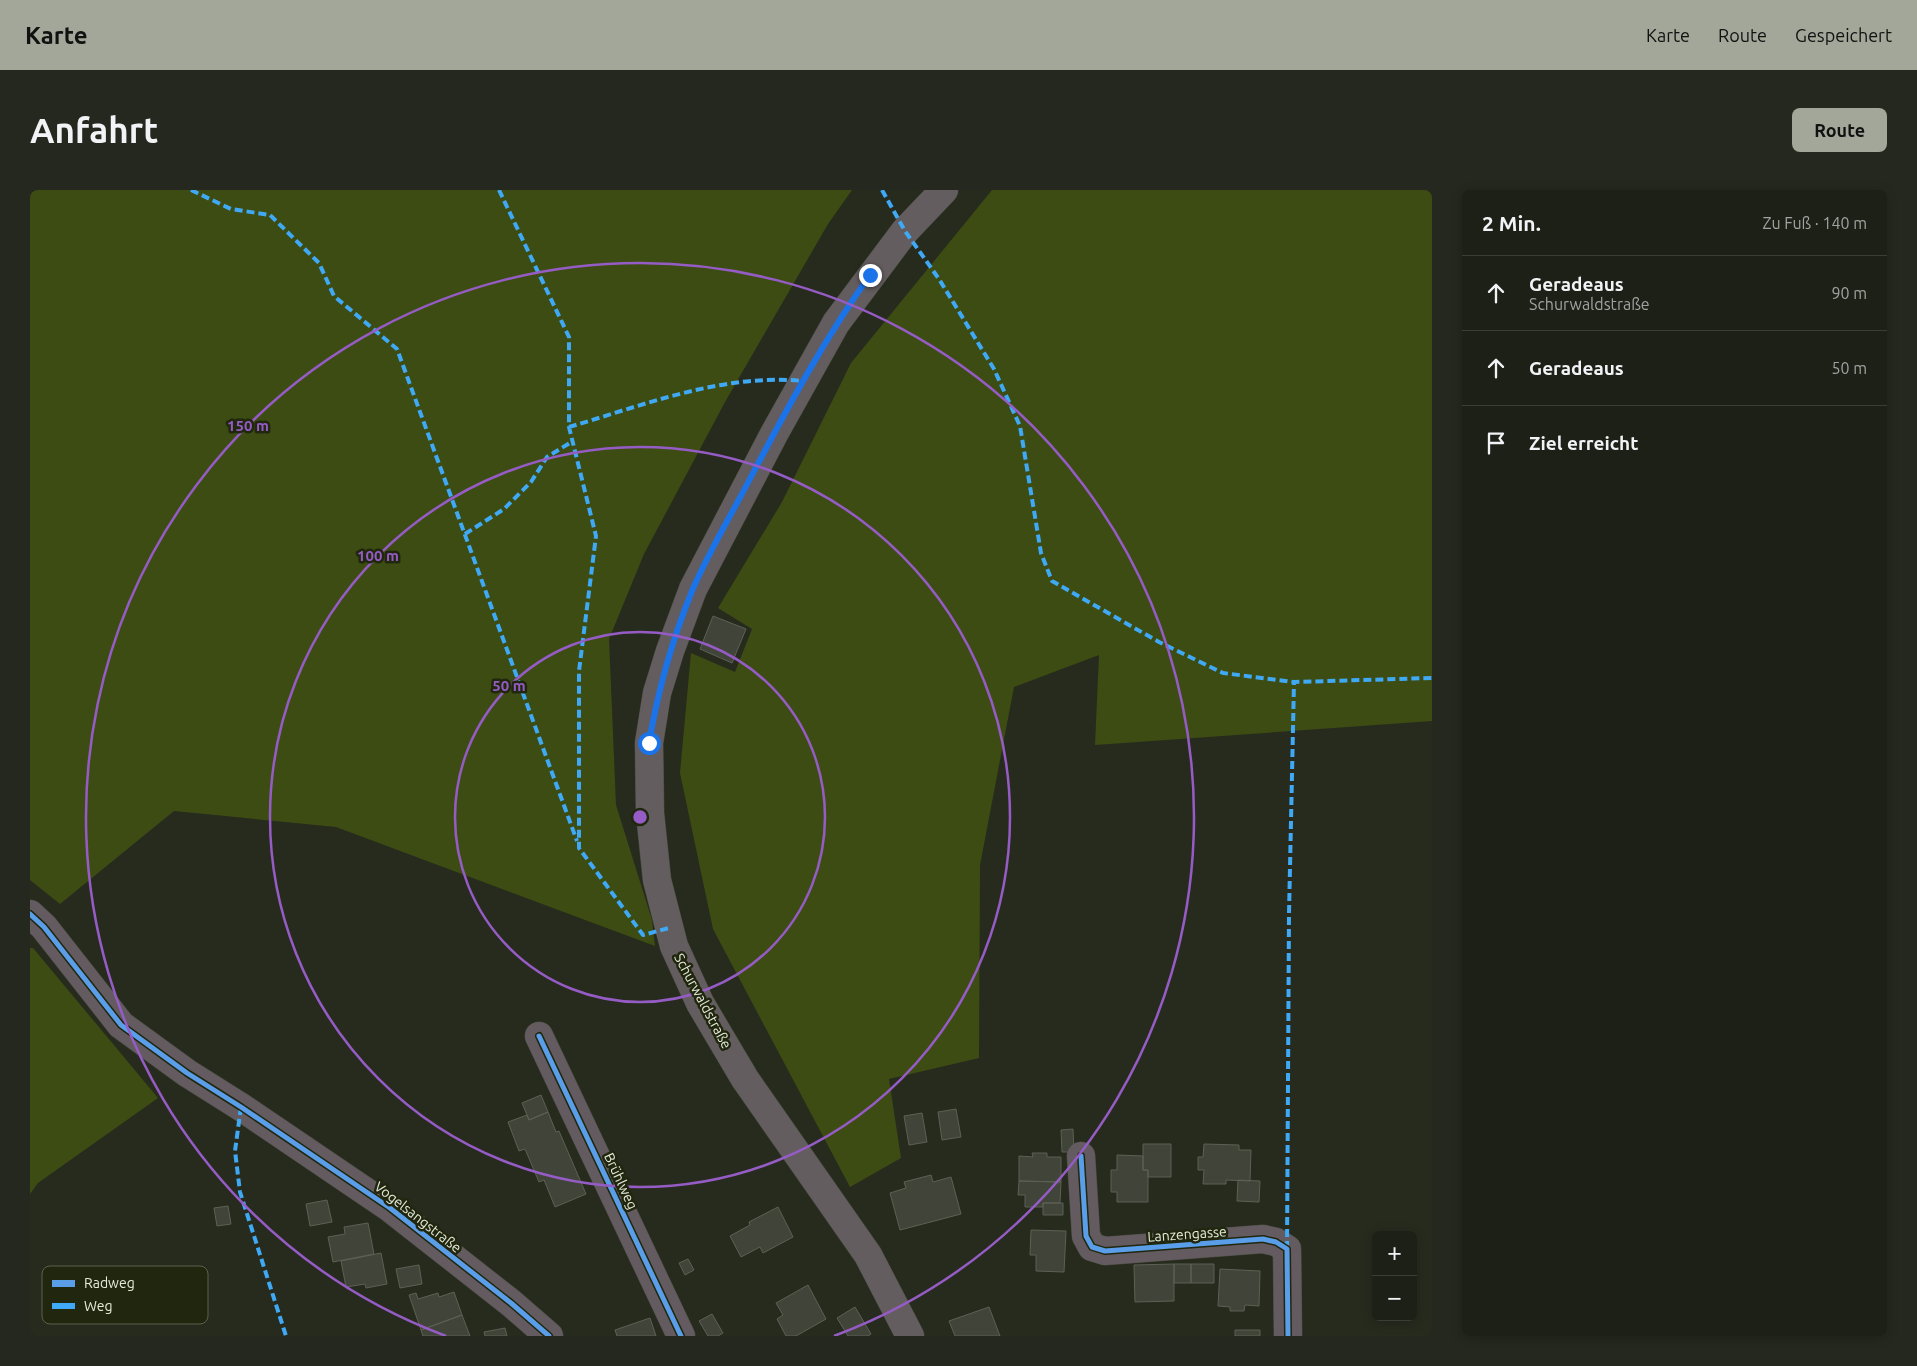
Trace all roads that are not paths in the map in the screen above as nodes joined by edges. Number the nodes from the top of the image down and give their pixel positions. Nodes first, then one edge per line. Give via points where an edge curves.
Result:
1 (944, 190) edge
2 (30, 914) edge
3 (539, 1036) dead end
4 (1081, 1156) dead end
5 (550, 1336) edge
6 (681, 1336) edge
7 (910, 1336) edge
8 (1288, 1336) edge

1 - 7 main road, Schurwaldstraße via 905,231 836,323 774,434 693,589 657,693 649,743 650,813 657,880 674,946 700,1003 746,1079 868,1255
2 - 5 street, Vogelsangstraße via 44,927 121,1025 390,1208
3 - 6 street, Brühlweg
4 - 8 street, Lanzengasse via 1086,1236 1092,1247 1105,1251 1263,1239 1287,1249

